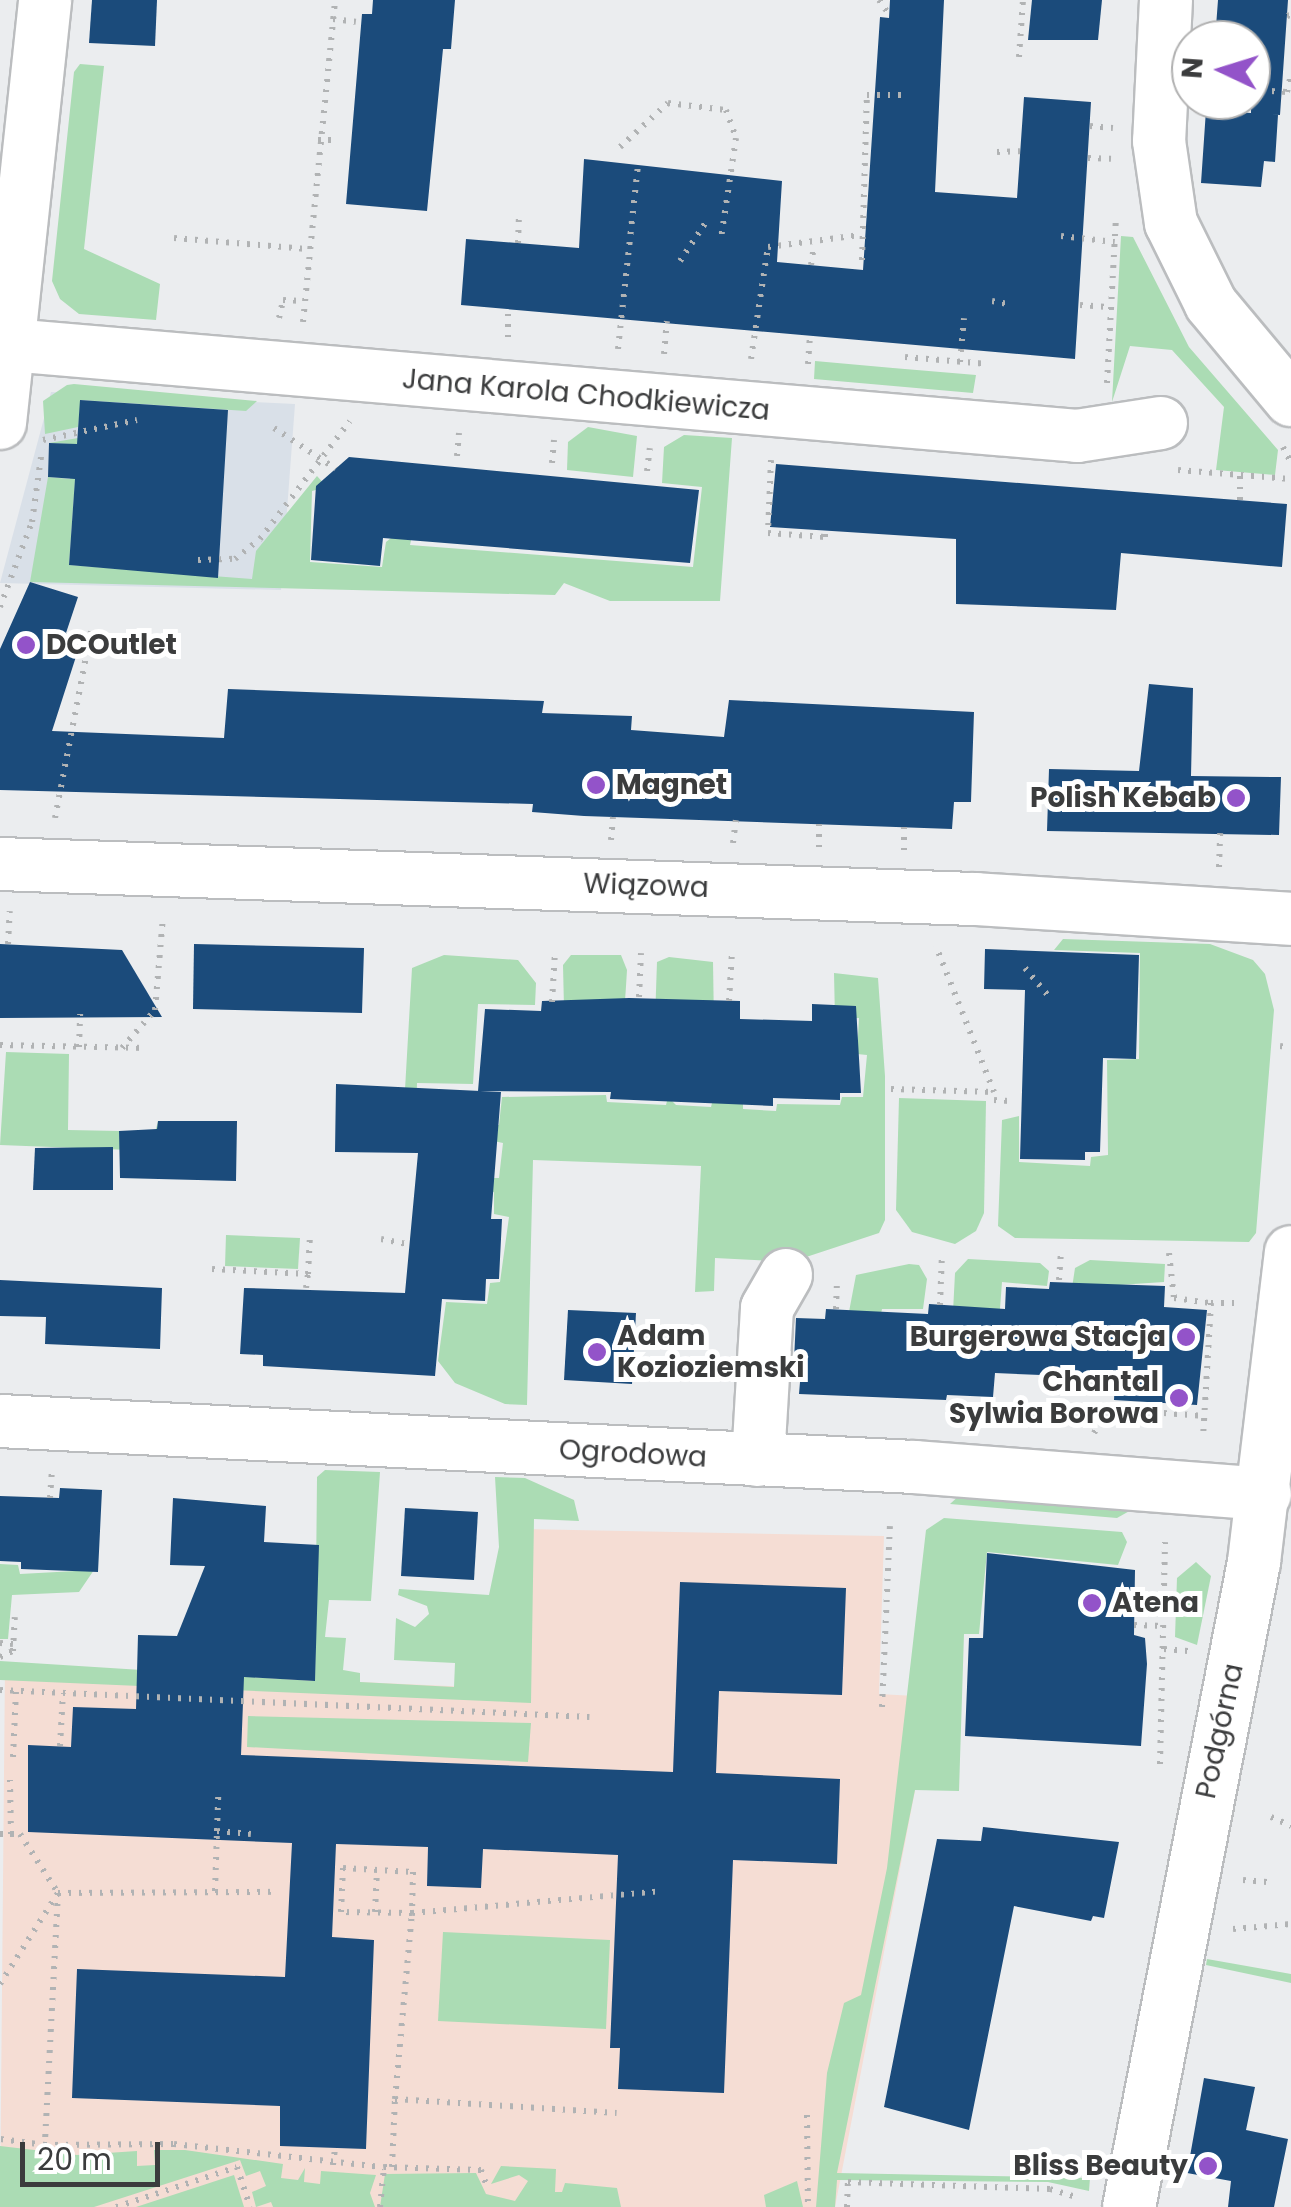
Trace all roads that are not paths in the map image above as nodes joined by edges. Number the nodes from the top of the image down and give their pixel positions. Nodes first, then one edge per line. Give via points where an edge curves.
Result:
1 (45, 0) edge
2 (1166, 0) edge
3 (10, 346) junction
4 (1291, 400) edge
5 (1161, 423) dead end
6 (26, 429) edge
7 (6, 878) edge
8 (1291, 919) edge
9 (1291, 1252) edge
10 (786, 1275) dead end
11 (0, 1422) edge
12 (758, 1460) junction
13 (1264, 1494) junction
14 (1108, 2203) edge

1 - 3 street
2 - 4 street via 1159,141 1171,223 1211,304
3 - 5 street, Jana Karola Chodkiewicza via 1077,436
3 - 6 street
7 - 8 street, Wiązowa via 994,900
9 - 13 street, Podgórna
10 - 12 street via 767,1308
11 - 12 street, Ogrodowa
12 - 13 street, Ogrodowa
13 - 14 street, Podgórna

